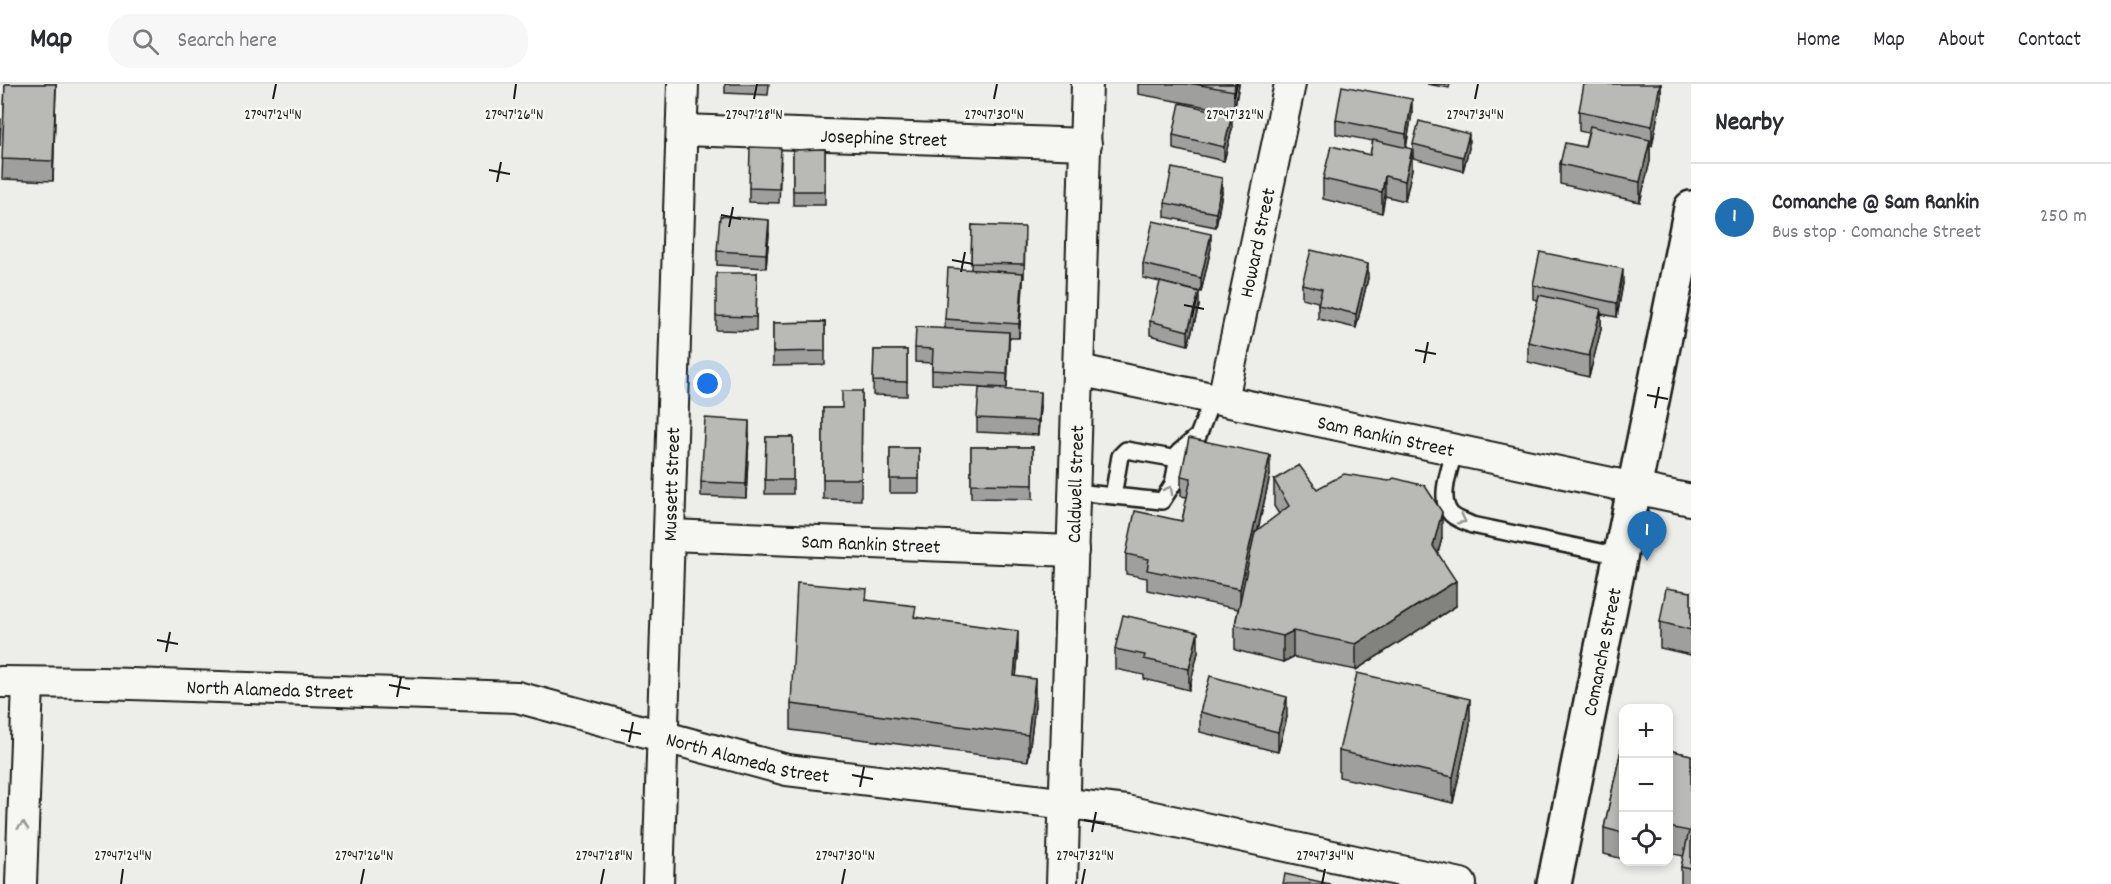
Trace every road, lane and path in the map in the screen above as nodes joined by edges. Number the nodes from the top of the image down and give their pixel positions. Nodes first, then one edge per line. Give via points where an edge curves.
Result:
1 (683, 84) edge
2 (1087, 84) edge
3 (1290, 84) edge
4 (682, 130) junction
5 (1086, 144) junction
6 (1691, 208) edge
7 (1079, 370) junction
8 (1218, 398) junction
9 (1455, 449) junction
10 (1178, 459) junction
11 (1634, 488) junction
12 (1075, 492) junction
13 (1113, 496) junction
14 (1691, 500) edge
15 (669, 535) junction
16 (1073, 550) junction
17 (1620, 556) junction
18 (14, 682) edge
19 (663, 737) junction
20 (1065, 804) junction
21 (21, 884) edge
22 (658, 884) edge
23 (1062, 884) edge
24 (1461, 884) edge
25 (1554, 884) edge

1 - 4 street, Mussett Street
2 - 5 street, Caldwell Street
3 - 8 street, Howard Street
4 - 5 street, Josephine Street
4 - 15 street, Mussett Street
5 - 7 street, Caldwell Street
6 - 11 street, Comanche Street
7 - 8 street, Sam Rankin Street
7 - 12 street, Caldwell Street
8 - 9 street, Sam Rankin Street
8 - 10 lane via 1198,435 1179,452
9 - 11 street, Sam Rankin Street
9 -> 17 lane via 1446,493 1451,514 1472,525
13 -> 10 lane via 1162,501 1173,484
10 - 13 lane via 1126,450 1120,456
11 - 14 street, Sam Rankin Street
11 - 17 street, Comanche Street
12 - 13 lane
12 - 16 street, Caldwell Street
15 - 16 street, Sam Rankin Street
15 - 19 street, Mussett Street
16 - 20 street, Caldwell Street
17 - 25 street, Comanche Street
18 - 19 street, North Alameda Street via 517,697
21 -> 18 street
19 - 20 street, North Alameda Street via 787,770
19 - 22 street, Mussett Street
20 - 23 street, Caldwell Street
20 - 24 street, North Alameda Street via 1125,811

